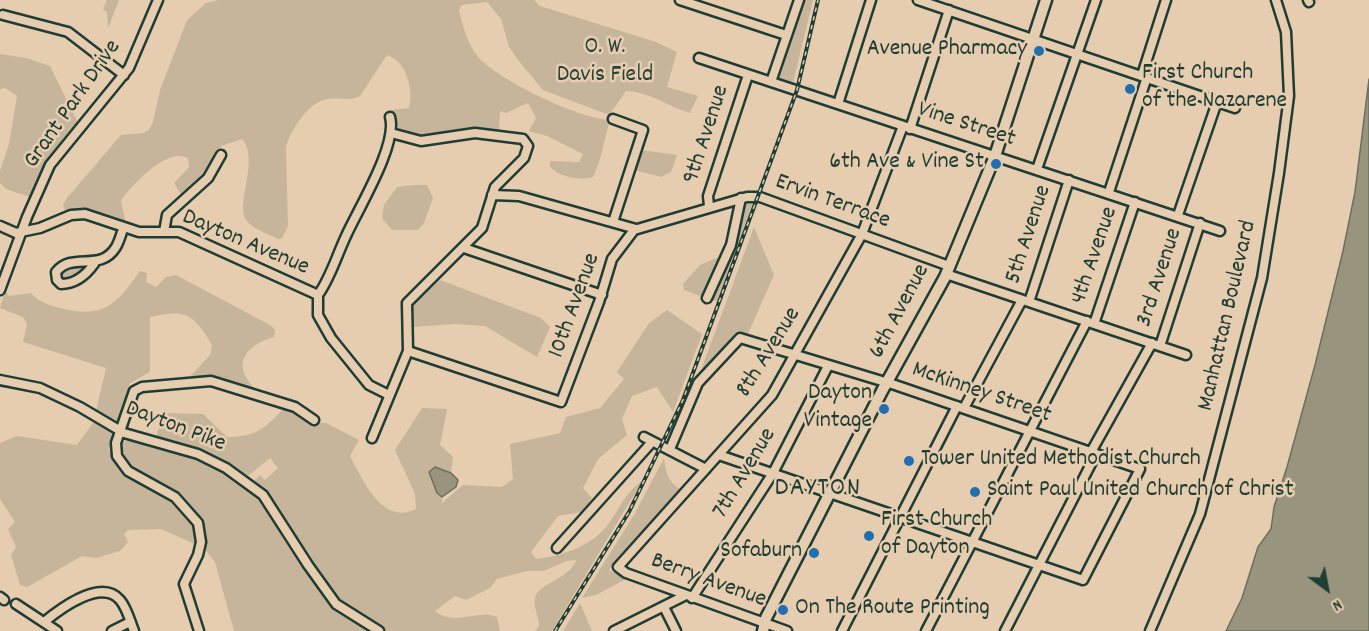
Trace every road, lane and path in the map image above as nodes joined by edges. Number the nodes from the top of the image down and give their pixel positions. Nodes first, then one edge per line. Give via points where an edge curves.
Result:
1 (158, 0) edge
2 (680, 0) edge
3 (799, 0) edge
4 (871, 0) edge
5 (918, 0) edge
6 (1046, 0) edge
7 (1096, 0) edge
8 (1166, 0) edge
9 (1276, 0) edge
10 (937, 3) edge
11 (949, 10) junction
12 (3, 15) dead end
13 (786, 35) junction
14 (1033, 38) junction
15 (1078, 55) junction
16 (699, 58) dead end
17 (124, 75) junction
18 (748, 75) junction
19 (1144, 76) junction
20 (771, 82) junction
21 (1217, 102) junction
22 (838, 104) junction
23 (1235, 108) dead end
24 (390, 117) dead end
25 (613, 119) dead end
26 (907, 127) junction
27 (391, 133) junction
28 (221, 155) dead end
29 (995, 156) junction
30 (1037, 170) junction
31 (1069, 180) junction
32 (1109, 192) junction
33 (492, 195) junction
34 (741, 198) junction
35 (1135, 202) junction
36 (709, 206) junction
37 (1178, 215) junction
38 (613, 222) junction
39 (1200, 223) junction
40 (0, 226) edge
41 (123, 229) junction
42 (636, 229) junction
43 (1220, 231) dead end
44 (22, 232) junction
45 (164, 232) junction
46 (862, 234) junction
47 (464, 248) junction
48 (94, 264) dead end
49 (948, 270) junction
50 (0, 290) edge
51 (318, 295) junction
52 (602, 295) junction
53 (707, 298) dead end
54 (1025, 301) junction
55 (1090, 323) junction
56 (1156, 344) junction
57 (408, 351) junction
58 (794, 355) junction
59 (1186, 355) dead end
60 (828, 366) junction
61 (0, 380) edge
62 (887, 383) junction
63 (389, 395) junction
64 (960, 407) junction
65 (314, 420) dead end
66 (120, 431) junction
67 (1028, 432) junction
68 (644, 437) dead end
69 (372, 438) dead end
70 (652, 442) junction
71 (670, 449) junction
72 (1091, 452) junction
73 (719, 455) junction
74 (706, 469) junction
75 (773, 473) junction
76 (830, 493) junction
77 (901, 517) junction
78 (972, 542) junction
79 (557, 548) dead end
80 (1039, 565) junction
81 (618, 567) joint
82 (689, 596) junction
83 (16, 604) dead end
84 (664, 607) junction
85 (44, 622) junction
86 (130, 622) junction
87 (764, 627) edge
88 (57, 631) edge
89 (112, 631) edge
90 (134, 631) edge
91 (199, 631) edge
92 (380, 631) edge
93 (614, 631) edge
94 (676, 631) edge
95 (787, 631) edge
96 (842, 631) edge
97 (926, 631) edge
98 (1005, 631) edge
99 (1150, 631) edge

1 - 17 street, Grant Park Drive
2 - 13 street
3 - 13 street, 9th Avenue
4 - 22 street
5 - 10 street
6 - 14 main road, 6th Avenue
7 - 15 street, 5th Avenue
8 - 19 street, 4th Avenue
9 - 99 street, Manhattan Boulevard via 1286,32 1288,96 1262,278 1200,514
10 - 11 street
11 - 14 street
11 - 26 street, 8th Avenue
12 - 17 street via 68,32
13 - 20 street, 9th Avenue
14 - 15 street
14 - 29 main road, 6th Avenue
15 - 19 street
15 - 30 street, 5th Avenue
16 - 18 street, Vine Street
17 - 44 street, Grant Park Drive via 58,152
18 - 20 street, Vine Street
18 - 36 street, 9th Avenue via 708,196
19 - 21 street
19 - 32 street, 4th Avenue
20 - 22 street, Vine Street
21 - 23 street
21 - 37 street, 3rd Avenue
22 - 26 street, Vine Street
24 - 27 street
25 - 38 street via 643,130
26 - 29 street, Vine Street
26 - 46 street, 8th Avenue
27 - 33 street via 421,141 475,133 523,139 527,142 524,158
27 - 51 street via 370,194
28 - 45 street via 208,178 167,215
29 - 30 street, Vine Street
29 - 49 main road, 6th Avenue
30 - 31 street, Vine Street
31 - 32 street, Vine Street
31 - 54 street, 5th Avenue
32 - 35 street, Vine Street
33 - 38 street via 519,196
33 - 47 street via 482,228
34 - 36 street, Ervin Terrace
34 - 46 street, Ervin Terrace via 760,197
34 - 53 street via 731,246
35 - 37 street, Vine Street
35 - 55 street, 4th Avenue
36 - 42 street, Ervin Terrace
37 - 39 street, Vine Street
38 - 42 street
39 - 43 street, Vine Street
39 - 56 street, 3rd Avenue
40 - 44 street
41 - 44 street, Dayton Avenue via 78,214
41 - 45 street, Dayton Avenue
41 - 48 street via 116,247
42 - 52 street, 10th Avenue via 612,259
44 - 50 street, Grant Park Drive
45 - 51 street, Dayton Avenue via 184,234
46 - 49 street, Ervin Terrace
46 - 58 street, 8th Avenue
47 - 52 street
47 - 57 street via 407,303
49 - 54 street, Ervin Terrace
49 - 62 main road, 6th Avenue
51 - 63 street, Dayton Avenue via 318,315 331,338 369,385
52 - 57 street, 10th Avenue via 561,402
54 - 55 street, Ervin Terrace
54 - 64 street, 5th Avenue
55 - 56 street, Ervin Terrace
55 - 67 street, 4th Avenue
56 - 59 street, Ervin Terrace
56 - 72 street, 3rd Avenue
57 - 63 street
58 - 60 street, McKinney Street
58 - 71 street, McKinney Street via 740,338 698,383
58 - 73 street, 8th Avenue via 772,395
60 - 62 street, McKinney Street
60 - 75 street, 7th Avenue
61 - 66 street, Dayton Pike via 60,396
62 - 64 street, McKinney Street
62 - 76 main road, 6th Avenue
63 - 69 street
64 - 67 street, McKinney Street
64 - 77 street, 5th Avenue
65 - 66 street via 304,410 208,381 138,388 129,399
66 - 91 street via 117,456 128,471 175,497 198,523 201,542 184,584
66 - 92 street, Dayton Pike via 209,458 248,482 268,502 336,604
67 - 72 street, McKinney Street
67 - 78 street, 4th Avenue
68 - 70 street
70 - 71 street
70 - 79 street
71 - 74 street
72 - 80 street, 3rd Avenue via 1093,460
72 - 80 street, McKinney Street via 1140,469 1083,580
73 - 74 street, 8th Avenue
73 - 75 street
74 - 81 street, 8th Avenue
75 - 76 street
75 - 82 street, 7th Avenue
76 - 77 street
76 - 87 main road, 6th Avenue
77 - 78 street
77 - 96 street, 5th Avenue
78 - 80 street
78 - 97 street, 4th Avenue
80 - 98 street, 3rd Avenue
81 - 82 street, Berry Avenue
82 - 84 street, 7th Avenue
82 - 87 street, Berry Avenue via 731,610
83 - 85 street
84 - 93 street, 7th Avenue
84 - 94 street
85 - 86 street via 88,595 102,592 118,598
85 - 88 street
86 - 89 street
86 - 90 street
87 - 95 street, Berry Avenue

